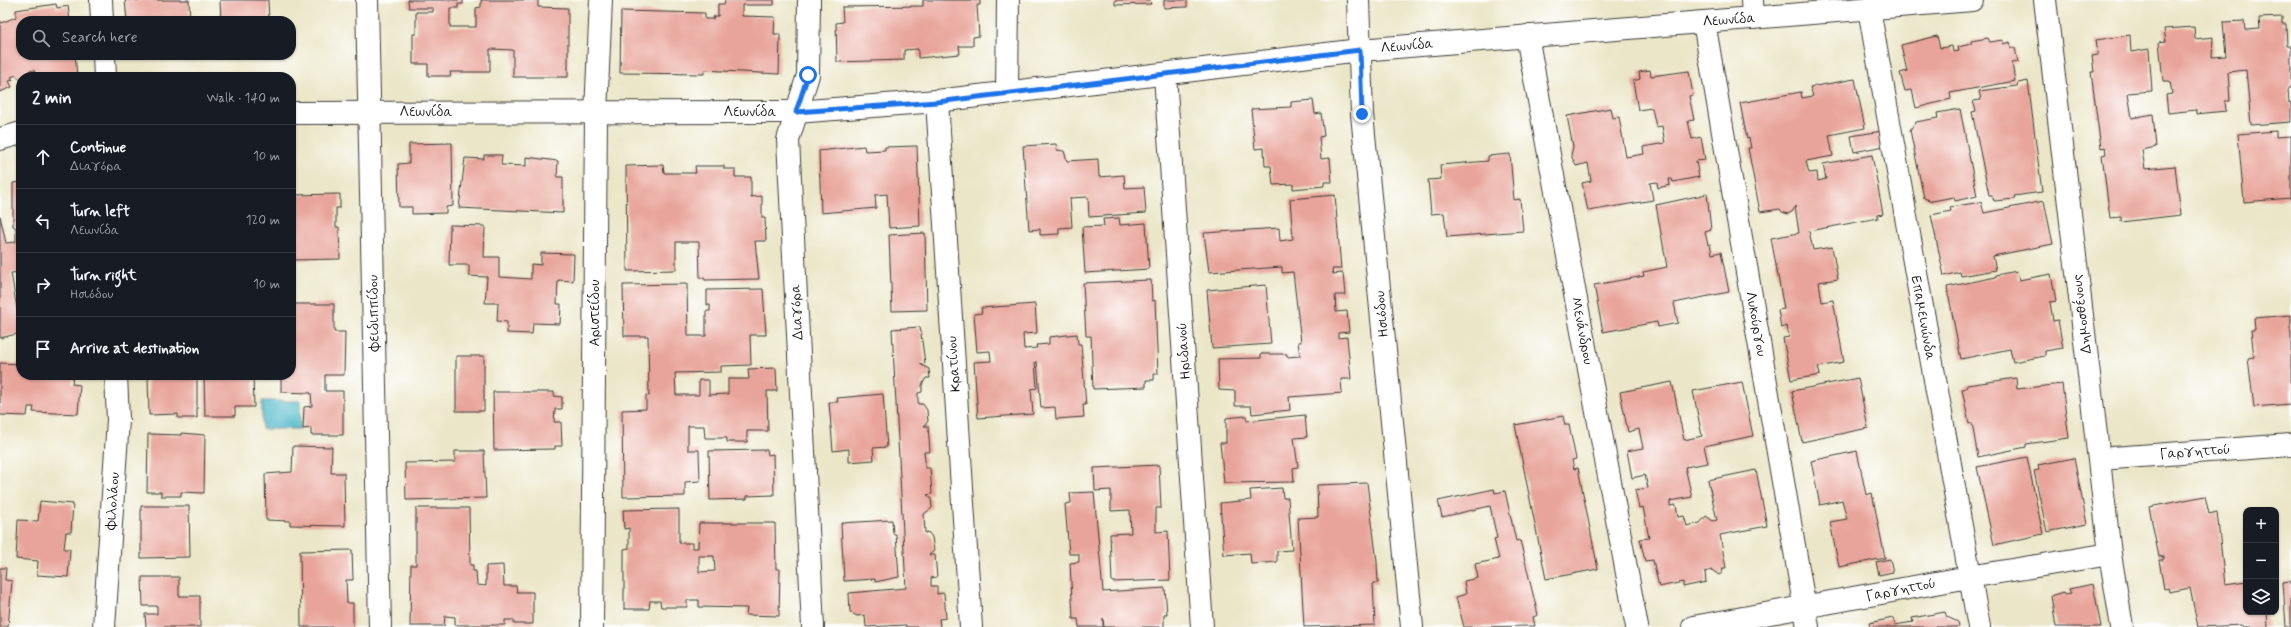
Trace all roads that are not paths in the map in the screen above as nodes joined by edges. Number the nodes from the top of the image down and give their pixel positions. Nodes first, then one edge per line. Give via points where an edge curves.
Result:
1 (101, 0) edge
2 (367, 0) edge
3 (601, 0) edge
4 (809, 0) edge
5 (1008, 0) edge
6 (1358, 0) edge
7 (1972, 0) edge
8 (2045, 0) edge
9 (1892, 3) edge
10 (1752, 9) edge
11 (1868, 9) junction
12 (102, 16) edge
13 (1704, 22) junction
14 (1526, 36) junction
15 (1360, 50) junction
16 (104, 60) edge
17 (105, 72) edge
18 (1165, 75) junction
19 (1007, 92) junction
20 (937, 102) junction
21 (370, 112) junction
22 (796, 112) junction
23 (296, 113) edge
24 (596, 113) junction
25 (16, 134) edge
26 (0, 138) edge
27 (116, 380) edge
28 (2291, 445) edge
29 (2099, 459) junction
30 (2110, 554) junction
31 (1969, 577) junction
32 (1806, 618) edge
33 (104, 627) edge
34 (380, 627) edge
35 (592, 627) edge
36 (813, 627) edge
37 (971, 627) edge
38 (1202, 627) edge
39 (1412, 627) edge
40 (1637, 627) edge
41 (1693, 627) edge
42 (1979, 627) edge
43 (2122, 627) edge

1 - 12 street
2 - 21 street, Φειδιππίδου
3 - 24 street, Αριστείδου
4 - 22 street, Διαγόρα via 808,75
5 - 19 street
6 - 15 street, Ησιόδου
7 - 9 street, Λεωνίδα
8 - 29 street, Δημοσθένους
9 - 11 street, Λεωνίδα
10 - 11 street, Λεωνίδα
10 - 13 street, Λεωνίδα
11 - 31 street, Επαμεινώνδα
13 - 14 street, Λεωνίδα
13 - 32 street, Λυκούργου
14 - 15 street, Λεωνίδα
14 - 40 street, Μενάνδρου
15 - 18 street, Λεωνίδα
15 - 39 street, Ησιόδου via 1362,114
16 - 17 street
18 - 19 street, Λεωνίδα
18 - 38 street, Ηριδανού
19 - 20 street, Λεωνίδα
20 - 22 street, Λεωνίδα
20 - 37 street, Κρατίνου
21 - 23 street, Λεωνίδα
21 - 24 street, Λεωνίδα
21 - 34 street, Φειδιππίδου
22 - 24 street, Λεωνίδα
22 - 36 street, Διαγόρα via 788,140
24 - 35 street, Αριστείδου
25 - 26 street
27 - 33 street, Φιλολάου via 118,420
28 - 29 street, Γαργηττού
29 - 30 street, Δημοσθένους
30 - 31 street, Γαργηττού
30 - 43 street, Δημοσθένους
31 - 32 street, Γαργηττού
31 - 42 street, Επαμεινώνδα
32 - 41 street, Γαργηττού

